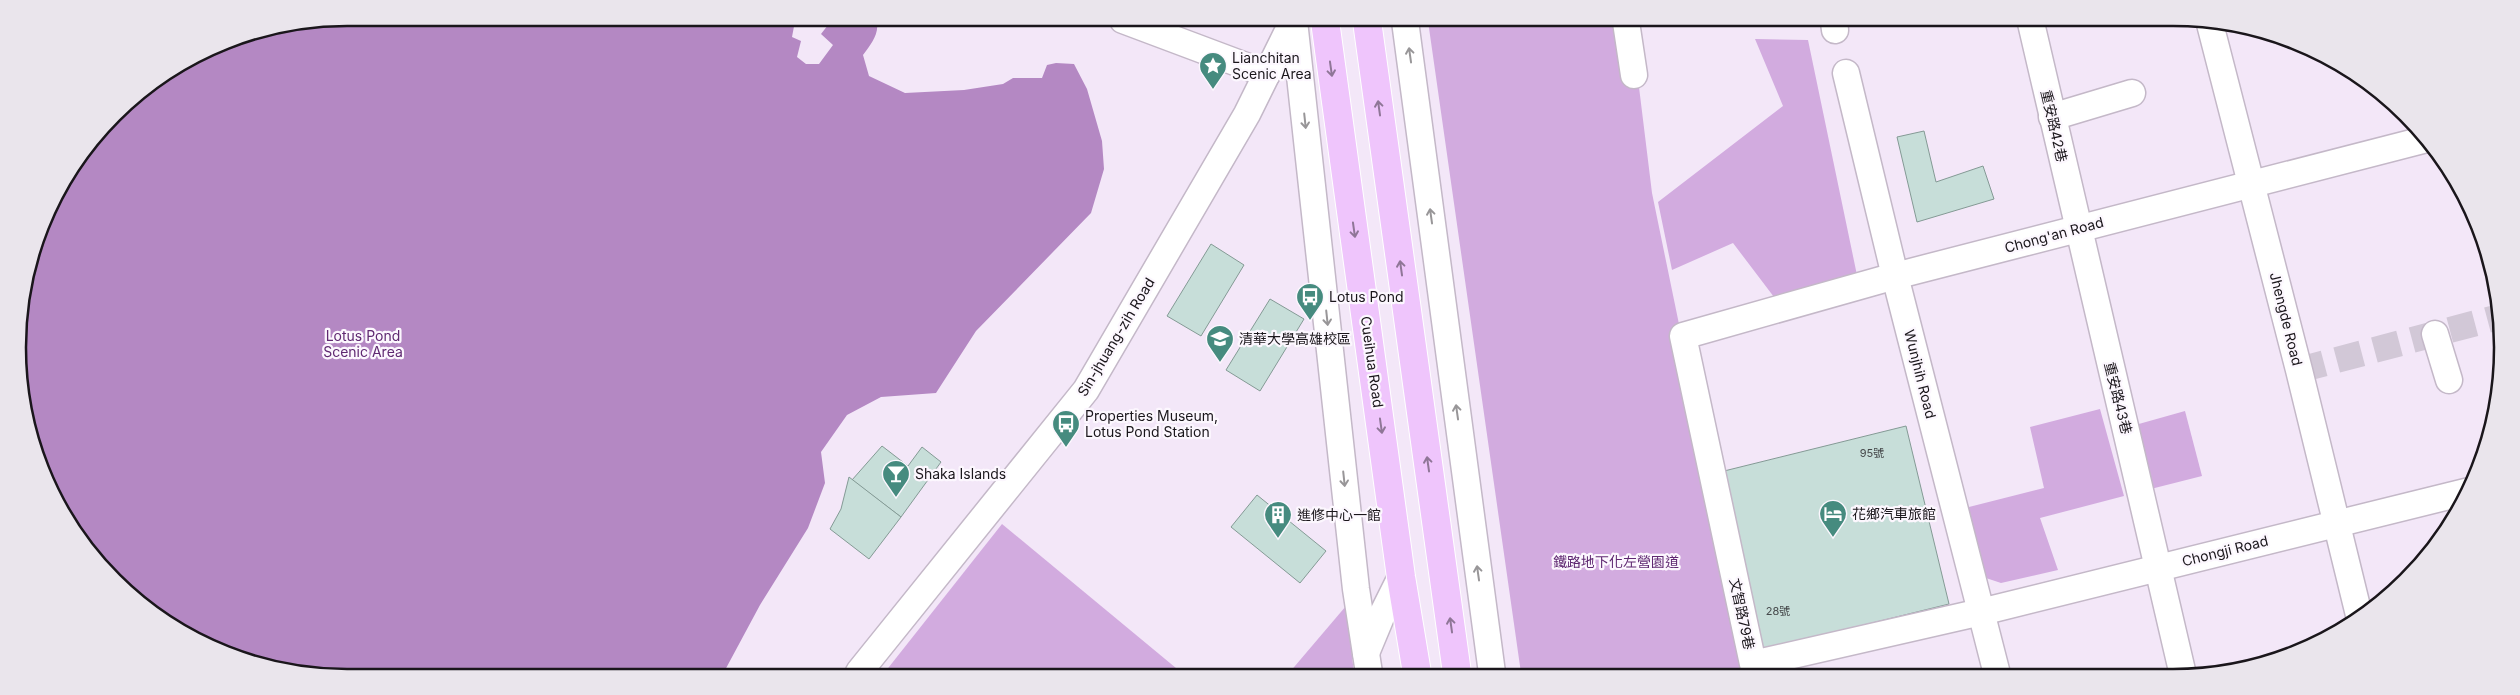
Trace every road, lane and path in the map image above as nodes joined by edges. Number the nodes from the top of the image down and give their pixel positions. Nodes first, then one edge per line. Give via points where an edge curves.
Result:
1 (1139, 26) edge
2 (1291, 26) edge
3 (1294, 26) edge
4 (1326, 26) edge
5 (1368, 26) edge
6 (1406, 26) edge
7 (1627, 26) edge
8 (2035, 26) edge
9 (2211, 29) edge
10 (1846, 73) dead end
11 (1268, 74) junction
12 (1634, 75) dead end
13 (2132, 93) dead end
14 (2052, 117) junction
15 (2418, 141) edge
16 (2251, 183) junction
17 (2078, 229) junction
18 (1895, 276) junction
19 (2435, 334) dead end
20 (1683, 336) joint
21 (2449, 380) dead end
22 (2460, 492) edge
23 (2335, 524) junction
24 (2159, 566) junction
25 (1401, 577) junction
26 (1356, 589) junction
27 (2358, 610) edge
28 (1981, 612) junction
29 (1381, 616) junction
30 (1415, 661) edge
31 (1367, 664) edge
32 (861, 669) edge
33 (1456, 669) edge
34 (1491, 669) edge
35 (1754, 669) edge
36 (1996, 669) edge
37 (2183, 669) edge

1 - 11 street
2 - 11 street, Sin-jhuang-zih Road
3 -> 26 street
4 -> 25 main road, Cueihua Road
33 -> 5 main road
34 -> 6 street
7 - 12 street
8 - 14 street, 重安路42巷
9 - 16 street, Jhengde Road
10 - 18 street, Wunjhih Road
11 - 32 street, Sin-jhuang-zih Road via 1086,390
13 - 14 street
14 - 17 street, 重安路42巷
15 - 16 street, Chong'an Road
16 - 17 street, Chong'an Road
16 - 23 street, Jhengde Road
17 - 18 street, Chong'an Road
17 - 24 street, 重安路43巷
18 - 20 street, Chong'an Road
18 - 28 street, Wunjhih Road
19 - 21 street
20 - 35 street, 文智路79巷
22 - 23 street, Chongji Road
23 - 24 street, Chongji Road
23 - 27 street, Jhengde Road
24 - 28 street, Chongji Road
24 - 37 street, 重安路43巷
25 - 29 street
25 - 30 main road, Cueihua Road
26 - 29 street
26 - 31 street
28 - 35 street, 文智路79巷
28 - 36 street, Wunjhih Road
29 - 30 street
29 - 31 street

